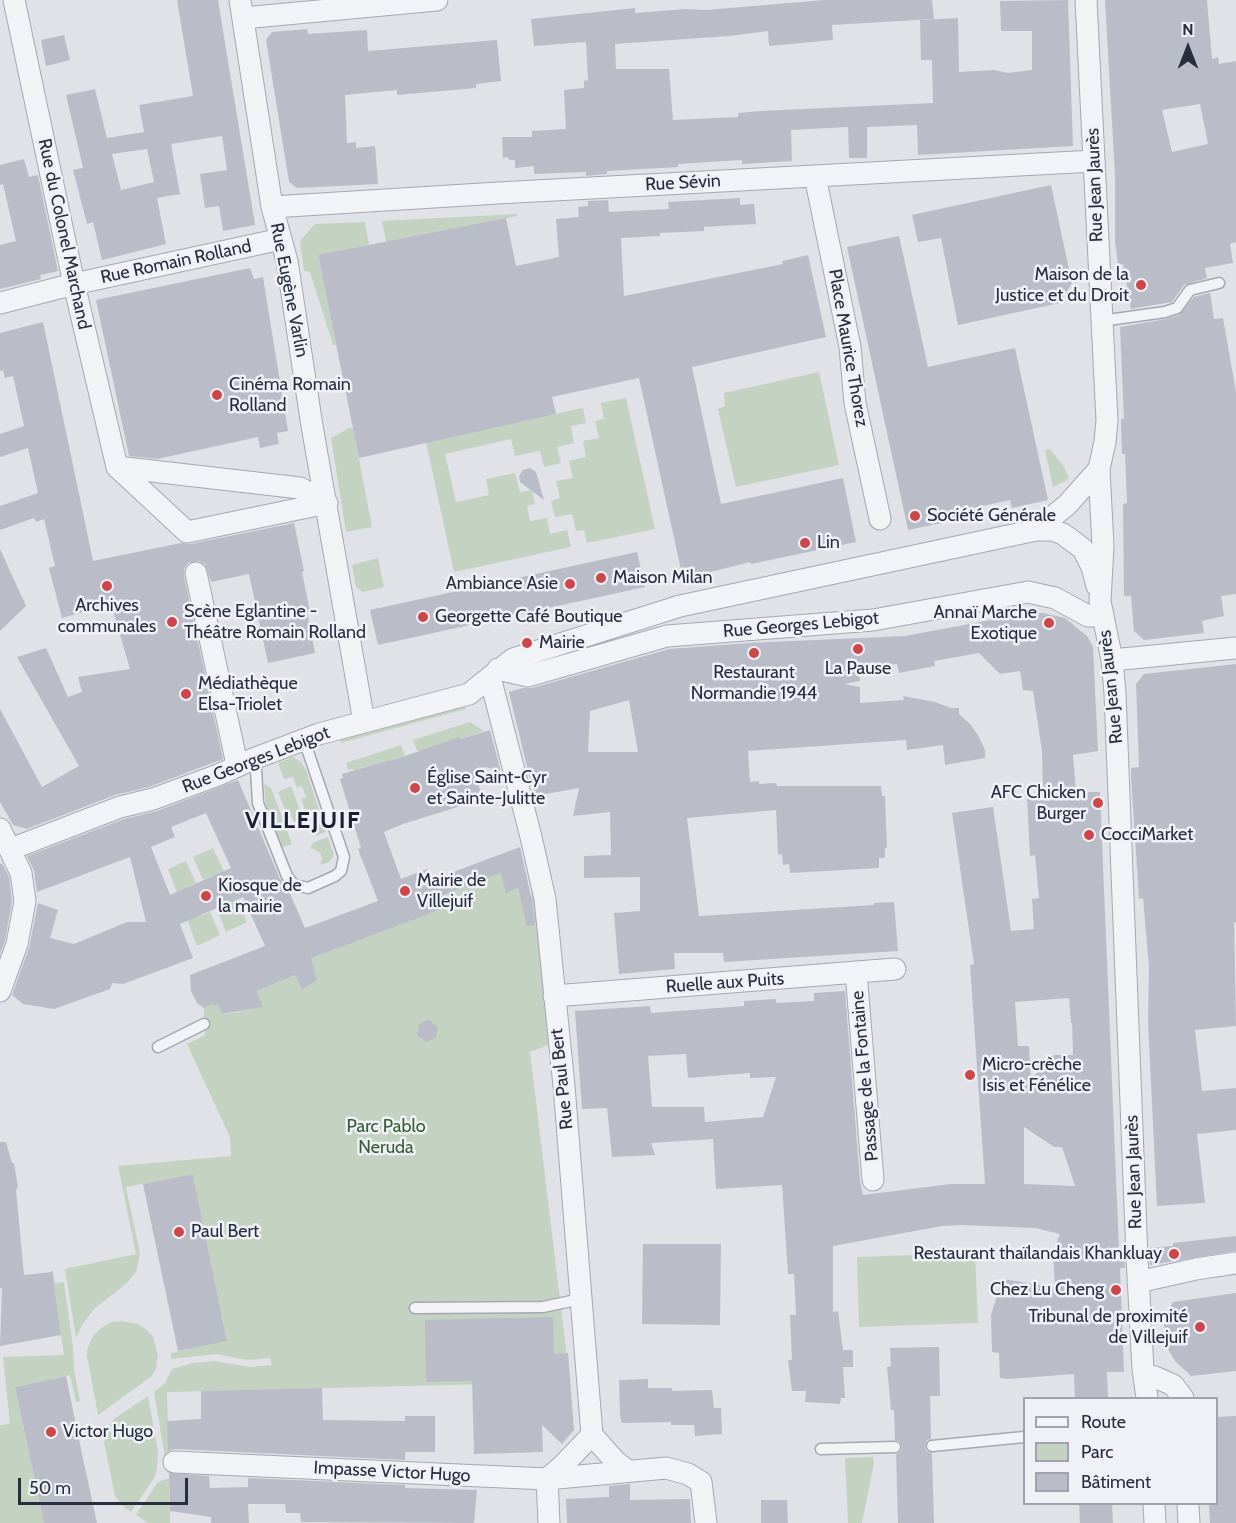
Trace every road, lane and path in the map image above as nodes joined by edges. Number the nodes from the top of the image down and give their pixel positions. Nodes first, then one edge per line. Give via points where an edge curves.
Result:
1 (14, 0) edge
2 (437, 0) edge
3 (1086, 0) edge
4 (241, 9) edge
5 (1094, 161) junction
6 (815, 176) junction
7 (272, 207) junction
8 (281, 239) junction
9 (1220, 283) dead end
10 (74, 284) junction
11 (0, 303) edge
12 (1101, 321) junction
13 (117, 467) junction
14 (1100, 469) junction
15 (327, 503) junction
16 (880, 519) dead end
17 (1036, 530) junction
18 (196, 573) dead end
19 (1102, 608) junction
20 (1236, 648) edge
21 (1112, 660) junction
22 (494, 673) junction
23 (364, 722) junction
24 (304, 740) junction
25 (244, 760) junction
26 (0, 829) edge
27 (11, 849) junction
28 (896, 969) dead end
29 (856, 972) junction
30 (0, 991) edge
31 (554, 996) junction
32 (204, 1024) dead end
33 (158, 1047) dead end
34 (873, 1180) dead end
35 (1236, 1263) edge
36 (1138, 1282) junction
37 (581, 1299) junction
38 (416, 1308) dead end
39 (1145, 1375) junction
40 (1147, 1397) edge
41 (1182, 1397) edge
42 (592, 1435) junction
43 (1023, 1437) edge
44 (932, 1446) dead end
45 (895, 1447) dead end
46 (821, 1449) dead end
47 (174, 1462) dead end
48 (628, 1472) junction
49 (547, 1479) junction
50 (1154, 1505) edge
51 (1188, 1505) edge
52 (549, 1523) edge
53 (706, 1523) edge
54 (1155, 1523) edge
55 (1189, 1523) edge

1 - 10 street, Rue du Colonel Marchand
2 - 4 street
3 - 5 street, Rue Jean Jaurès
4 - 7 street, Rue Eugène Varlin
5 - 6 street, Rue Sévin
5 - 12 street, Rue Jean Jaurès
6 - 7 street, Rue Sévin
6 - 16 street, Place Maurice Thorez
7 - 8 street, Rue Eugène Varlin
8 - 10 street, Rue Romain Rolland
8 - 15 street, Rue Eugène Varlin
9 - 12 lane via 1190,290 1177,308 1165,312
10 - 11 street, Rue Romain Rolland
10 - 13 street, Rue du Colonel Marchand
12 - 14 street, Rue Jean Jaurès via 1107,420
13 - 15 street via 300,488
13 - 15 street via 188,536
14 - 17 street, Rue Georges Lebigot via 1073,499
14 - 19 street, Rue Jean Jaurès
15 - 23 street, Rue Eugène Varlin
17 - 19 street, Rue Georges Lebigot via 1063,534 1083,549 1092,567
17 - 22 street, Rue Georges Lebigot via 680,606 530,652
18 - 25 street
19 - 21 street, Rue Jean Jaurès
19 - 22 street, Rue Georges Lebigot via 1088,616 1055,598 1028,592 873,620 668,636 528,676
20 - 21 street
21 - 36 street, Rue Jean Jaurès
22 - 23 street, Rue Georges Lebigot via 469,694
22 - 31 street, Rue Paul Bert via 545,899
23 - 24 street, Rue Georges Lebigot
24 - 25 street, Rue Georges Lebigot
24 - 25 lane via 344,857 341,871 308,888 294,885 287,876 258,803 256,769
25 - 27 street, Rue Georges Lebigot via 218,775 153,800 120,807
26 - 27 street
27 - 30 street via 21,873 25,901 17,944
28 - 29 street, Ruelle aux Puits
29 - 31 street, Ruelle aux Puits
29 - 34 street, Passage de la Fontaine
31 - 37 street, Rue Paul Bert
32 - 33 lane
35 - 36 street
36 - 39 street, Rue Jean Jaurès
37 - 38 lane via 543,1307
37 - 42 street, Rue Paul Bert
39 - 40 street, Rue Jean Jaurès
39 - 41 street via 1173,1385
42 - 48 street
42 - 49 street
43 - 44 lane
45 - 46 lane
47 - 49 street, Impasse Victor Hugo
48 - 49 street, Impasse Victor Hugo
48 - 53 street, Impasse Victor Hugo via 666,1468 701,1482
49 - 52 street
50 - 54 street
51 - 55 street

